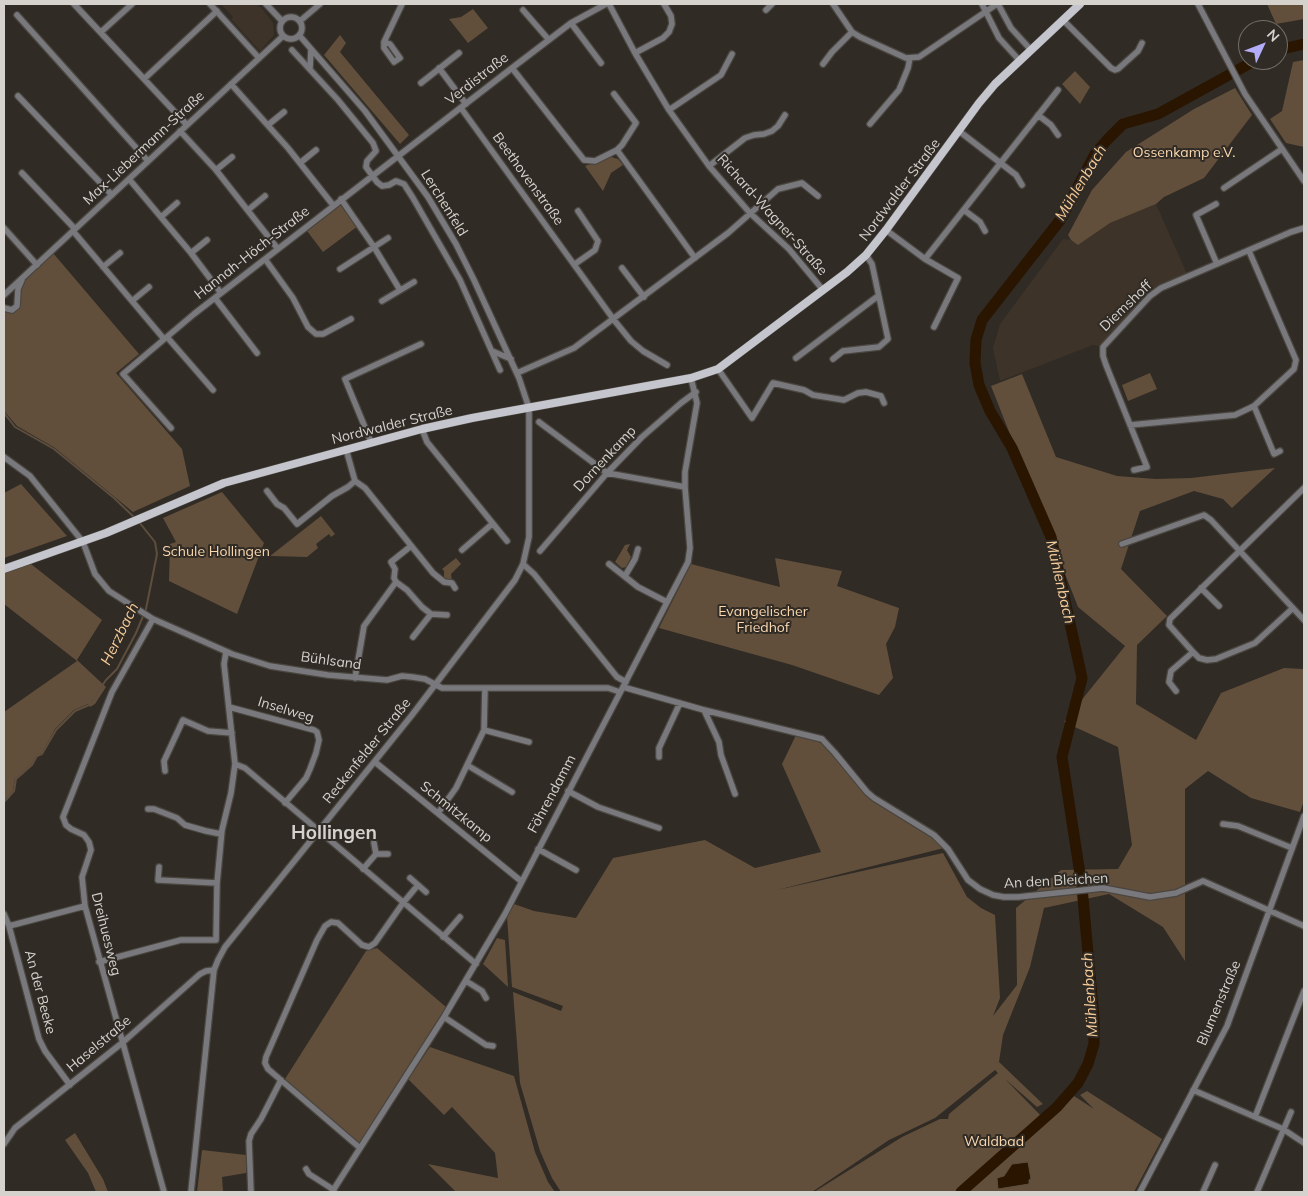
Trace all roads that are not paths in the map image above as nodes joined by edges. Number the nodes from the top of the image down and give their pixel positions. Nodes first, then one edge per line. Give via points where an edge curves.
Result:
1 (74, 4) edge
2 (132, 4) edge
3 (210, 4) edge
4 (266, 4) edge
5 (320, 4) edge
6 (402, 4) edge
7 (608, 4) edge
8 (664, 4) edge
9 (772, 4) edge
10 (833, 4) edge
11 (982, 4) edge
12 (997, 4) edge
13 (1080, 4) edge
14 (1198, 4) edge
15 (523, 10) dead end
16 (766, 10) dead end
17 (217, 11) junction
18 (986, 12) junction
19 (16, 15) dead end
20 (1063, 20) junction
21 (282, 21) junction
22 (300, 21) junction
23 (571, 23) junction
24 (101, 32) junction
25 (852, 32) junction
26 (299, 35) junction
27 (283, 36) junction
28 (549, 40) junction
29 (384, 42) dead end
30 (1142, 43) dead end
31 (292, 50) dead end
32 (311, 50) junction
33 (1031, 50) junction
34 (459, 53) dead end
35 (634, 53) junction
36 (732, 54) dead end
37 (259, 58) junction
38 (910, 58) junction
39 (1020, 61) junction
40 (601, 63) dead end
41 (824, 64) dead end
42 (310, 68) junction
43 (438, 68) junction
44 (512, 68) junction
45 (144, 79) junction
46 (421, 83) dead end
47 (232, 84) junction
48 (1058, 90) dead end
49 (614, 94) dead end
50 (18, 96) dead end
51 (464, 106) junction
52 (669, 110) junction
53 (284, 112) dead end
54 (785, 115) dead end
55 (1038, 115) junction
56 (870, 124) dead end
57 (187, 125) junction
58 (268, 125) junction
59 (180, 131) junction
60 (959, 131) junction
61 (1058, 135) dead end
62 (1282, 149) junction
63 (316, 150) dead end
64 (617, 150) junction
65 (399, 156) junction
66 (232, 157) dead end
67 (148, 161) junction
68 (300, 163) junction
69 (1000, 163) junction
70 (709, 166) junction
71 (216, 170) junction
72 (22, 173) dead end
73 (372, 176) junction
74 (129, 179) junction
75 (1304, 181) edge
76 (1022, 185) dead end
77 (1224, 188) dead end
78 (112, 195) junction
79 (265, 196) dead end
80 (818, 196) dead end
81 (341, 199) junction
82 (178, 203) dead end
83 (1216, 204) dead end
84 (333, 205) junction
85 (248, 210) junction
86 (964, 210) junction
87 (578, 211) dead end
88 (750, 213) junction
89 (161, 216) junction
90 (4, 228) edge
91 (1304, 228) edge
92 (74, 230) junction
93 (886, 230) junction
94 (985, 231) dead end
95 (388, 238) dead end
96 (207, 240) dead end
97 (374, 247) junction
98 (278, 248) junction
99 (1250, 250) junction
100 (191, 252) junction
101 (120, 253) dead end
102 (866, 255) junction
103 (696, 258) junction
104 (265, 259) junction
105 (925, 259) junction
106 (575, 264) junction
107 (1217, 264) junction
108 (37, 265) junction
109 (103, 267) junction
110 (622, 268) dead end
111 (340, 269) dead end
112 (22, 278) junction
113 (414, 282) dead end
114 (149, 287) dead end
115 (400, 290) junction
116 (823, 290) junction
117 (221, 293) junction
118 (4, 295) edge
119 (878, 296) junction
120 (644, 297) junction
121 (215, 298) junction
122 (132, 301) junction
123 (382, 301) dead end
124 (4, 308) edge
125 (351, 318) dead end
126 (614, 320) junction
127 (934, 327) dead end
128 (165, 338) junction
129 (422, 344) dead end
130 (492, 351) junction
131 (257, 352) dead end
132 (796, 358) dead end
133 (511, 359) junction
134 (833, 360) dead end
135 (668, 365) dead end
136 (718, 369) junction
137 (500, 370) dead end
138 (516, 373) junction
139 (691, 378) junction
140 (212, 390) dead end
141 (696, 392) junction
142 (884, 403) dead end
143 (1254, 406) junction
144 (528, 408) junction
145 (539, 422) dead end
146 (1130, 425) junction
147 (171, 428) dead end
148 (422, 429) junction
149 (371, 442) junction
150 (346, 449) junction
151 (1280, 451) dead end
152 (4, 457) edge
153 (1134, 470) dead end
154 (607, 473) junction
155 (355, 481) junction
156 (685, 487) junction
157 (1304, 488) edge
158 (267, 491) dead end
159 (492, 524) junction
160 (507, 541) dead end
161 (83, 542) junction
162 (1122, 544) dead end
163 (411, 546) junction
164 (638, 549) dead end
165 (462, 550) dead end
166 (1239, 550) junction
167 (540, 551) dead end
168 (523, 564) junction
169 (609, 564) dead end
170 (4, 569) edge
171 (624, 576) junction
172 (396, 582) junction
173 (454, 588) dead end
174 (1201, 588) junction
175 (667, 602) junction
176 (1219, 606) dead end
177 (1293, 608) junction
178 (431, 614) junction
179 (447, 615) dead end
180 (153, 619) junction
181 (1304, 620) edge
182 (413, 637) dead end
183 (226, 652) junction
184 (1193, 652) junction
185 (355, 678) junction
186 (436, 684) junction
187 (623, 687) junction
188 (485, 688) junction
189 (1176, 691) dead end
190 (680, 703) junction
191 (229, 707) junction
192 (704, 710) junction
193 (484, 730) junction
194 (232, 733) junction
195 (822, 739) joint
196 (529, 742) dead end
197 (658, 757) dead end
198 (375, 762) junction
199 (235, 764) junction
200 (467, 764) junction
201 (164, 770) dead end
202 (568, 791) junction
203 (512, 792) dead end
204 (735, 794) dead end
205 (285, 803) junction
206 (148, 809) dead end
207 (438, 813) junction
208 (1304, 816) edge
209 (1223, 824) dead end
210 (659, 828) dead end
211 (319, 831) junction
212 (221, 834) junction
213 (374, 842) dead end
214 (1292, 848) junction
215 (538, 849) junction
216 (376, 854) junction
217 (388, 854) dead end
218 (159, 867) dead end
219 (363, 869) junction
220 (576, 870) dead end
221 (410, 878) dead end
222 (521, 882) junction
223 (217, 883) junction
224 (418, 885) junction
225 (426, 892) dead end
226 (403, 903) junction
227 (84, 906) junction
228 (1270, 910) junction
229 (4, 914) edge
230 (460, 917) dead end
231 (9, 926) junction
232 (1304, 926) edge
233 (443, 937) junction
234 (99, 962) junction
235 (476, 964) junction
236 (214, 970) junction
237 (466, 981) junction
238 (1304, 991) edge
239 (486, 998) dead end
240 (444, 1017) junction
241 (122, 1043) junction
242 (493, 1046) dead end
243 (281, 1080) junction
244 (70, 1085) junction
245 (1193, 1090) junction
246 (1291, 1112) dead end
247 (1255, 1117) junction
248 (1283, 1129) junction
249 (1304, 1143) edge
250 (4, 1144) edge
251 (360, 1148) junction
252 (1215, 1165) dead end
253 (306, 1169) dead end
254 (333, 1191) edge
255 (164, 1192) edge
256 (191, 1192) edge
257 (250, 1192) edge
258 (1140, 1192) edge
259 (1203, 1192) edge
260 (1258, 1192) edge

1 - 24 street
2 - 24 street
3 - 17 street
4 - 21 street
5 - 22 street
6 - 29 street
7 - 23 street, Verdistraße
7 - 35 street, Richard-Wagner-Straße
8 - 35 street via 671,16 669,32
9 - 16 street
10 - 25 street
11 - 18 street
12 - 18 street
12 - 33 street via 1011,28
13 - 20 main road, Nordwalder Straße
14 - 62 street via 1238,83
15 - 28 street
17 - 37 street
17 - 45 street
18 - 38 street via 919,57
18 - 39 street via 999,38
19 - 67 street
20 - 30 street via 1115,70 1138,51
20 - 33 main road, Nordwalder Straße
21 - 22 street via 289,17
21 - 27 street
22 - 26 street
23 - 28 street, Verdistraße
23 - 40 street
24 - 45 street
25 - 38 street
25 - 41 street
26 - 27 street via 293,39
26 - 32 street, Lerchenfeld
27 - 37 street, Max-Liebermann-Straße
28 - 44 street, Verdistraße
31 - 42 street
32 - 42 street
32 - 65 street, Lerchenfeld via 365,111
33 - 39 main road, Nordwalder Straße
34 - 43 street
35 - 52 street, Richard-Wagner-Straße
36 - 52 street via 721,75
37 - 47 street, Max-Liebermann-Straße
38 - 56 street via 899,90
39 - 60 main road, Nordwalder Straße via 995,84
42 - 73 street via 373,143 376,151 366,167
43 - 46 street
43 - 51 street, Beethovenstraße
44 - 51 street, Verdistraße
44 - 64 street via 584,160 595,161
45 - 57 street
47 - 57 street, Max-Liebermann-Straße
47 - 58 street
48 - 55 street
49 - 64 street via 636,123
50 - 78 street
51 - 65 street, Verdistraße
51 - 106 street, Beethovenstraße
52 - 70 street, Richard-Wagner-Straße
53 - 58 street
54 - 70 street via 772,131 745,138
55 - 61 street
55 - 69 street
57 - 59 street, Max-Liebermann-Straße
58 - 68 street
59 - 67 street, Max-Liebermann-Straße
59 - 71 street
60 - 69 street
60 - 93 main road, Nordwalder Straße
62 - 75 street
62 - 77 street
63 - 68 street
64 - 103 street
65 - 73 street, Hannah-Höch-Straße
65 - 133 street, Lerchenfeld via 456,244
66 - 71 street
67 - 74 street, Max-Liebermann-Straße
68 - 84 street
69 - 76 street via 1016,175
69 - 86 street
70 - 88 street, Richard-Wagner-Straße
71 - 85 street
72 - 92 street
73 - 81 street, Hannah-Höch-Straße
73 - 130 street via 382,186 396,181 404,184 460,280
74 - 78 street, Max-Liebermann-Straße
74 - 89 street
78 - 92 street, Max-Liebermann-Straße
79 - 85 street
80 - 88 street via 802,183 778,189
81 - 84 street, Hannah-Höch-Straße
81 - 97 street
82 - 89 street
83 - 107 street via 1196,215
84 - 98 street, Hannah-Höch-Straße
85 - 98 street
86 - 94 street via 980,222
86 - 105 street
87 - 106 street, Beethovenstraße via 598,241 595,250
88 - 103 street
88 - 116 street, Richard-Wagner-Straße via 789,249
89 - 100 street
90 - 108 street
91 - 99 street, Diemshoff
92 - 108 street, Max-Liebermann-Straße
92 - 109 street
93 - 102 main road, Nordwalder Straße
93 - 105 street
95 - 97 street
96 - 100 street
97 - 111 street
97 - 115 street
98 - 104 street, Hannah-Höch-Straße
99 - 107 street, Diemshoff
99 - 143 street via 1296,360 1294,369
100 - 117 street
101 - 109 street
102 - 116 main road, Nordwalder Straße
102 - 119 street via 872,264
103 - 120 street
104 - 117 street, Hannah-Höch-Straße
104 - 125 street via 316,334 323,334
105 - 127 street via 958,278
106 - 126 street, Beethovenstraße
107 - 146 street, Diemshoff via 1150,296 1103,347 1102,356
108 - 112 street, Max-Liebermann-Straße
109 - 122 street
110 - 120 street
112 - 118 street, Max-Liebermann-Straße
112 - 124 street via 17,306 12,310
113 - 115 street
114 - 122 street
115 - 123 street
116 - 136 main road, Nordwalder Straße
117 - 121 street, Hannah-Höch-Straße
119 - 132 street
119 - 134 street via 888,339 879,347 844,351
120 - 126 street
121 - 128 street, Hannah-Höch-Straße
121 - 131 street
122 - 128 street
126 - 135 street, Beethovenstraße via 643,351
126 - 138 street via 574,348
128 - 140 street
128 - 147 street, Hannah-Höch-Straße via 123,374
129 - 149 street via 345,379
130 - 133 street
130 - 137 street
133 - 138 street, Lerchenfeld
136 - 139 main road, Nordwalder Straße
136 - 142 street via 752,418 773,384 844,400 866,392 881,396
138 - 144 street, Lerchenfeld
139 - 141 street, Föhrendamm
139 - 144 main road, Nordwalder Straße
141 - 154 street, Dornenkamp via 642,437
141 - 156 street, Föhrendamm
143 - 146 street via 1235,415
143 - 151 street via 1274,454
144 - 148 main road, Nordwalder Straße
144 - 168 street, Reckenfelder Straße via 529,537
145 - 154 street
146 - 153 street, Diemshoff via 1147,467
148 - 149 main road, Nordwalder Straße
148 - 159 street via 427,442
149 - 150 main road, Nordwalder Straße
150 - 155 street
150 - 161 main road, Nordwalder Straße via 224,482
152 - 161 street via 30,476
154 - 156 street
154 - 167 street, Dornenkamp
155 - 158 street via 297,524
155 - 163 street via 365,488
156 - 175 street, Föhrendamm via 690,548 688,562
157 - 166 street
159 - 160 street
159 - 165 street
161 - 170 main road, Nordwalder Straße
161 - 180 street, Bühlsand via 95,574 109,591
162 - 166 street via 1204,515
163 - 172 street via 391,562
163 - 173 street via 433,573 444,582 452,583
164 - 171 street
166 - 174 street
166 - 177 street
168 - 186 street, Reckenfelder Straße via 515,580
168 - 187 street
169 - 171 street
171 - 175 street
172 - 178 street
172 - 185 street via 364,626
174 - 176 street
174 - 184 street via 1170,619 1169,625
175 - 187 street, Föhrendamm
177 - 181 street
177 - 184 street via 1255,643 1216,659 1200,658
178 - 179 street
178 - 182 street
180 - 183 street, Bühlsand
180 - 227 street, Dreihuesweg via 112,692 63,817 66,825 84,835 91,850 82,877
183 - 185 street, Bühlsand via 270,666
183 - 191 street via 224,664
184 - 189 street via 1171,672 1169,682
185 - 186 street, Bühlsand via 387,680 402,676
186 - 188 street, Bühlsand via 447,688
186 - 198 street, Reckenfelder Straße
187 - 188 street, Bühlsand
187 - 190 street, Bühlsand
187 - 202 street, Föhrendamm
188 - 193 street
190 - 192 street, Bühlsand
190 - 197 street
191 - 194 street
191 - 205 street, Inselweg via 316,732 319,740 310,769
192 - 195 street, Bühlsand
192 - 204 street via 719,742
193 - 196 street
193 - 200 street
194 - 199 street
194 - 201 street via 208,731 183,720 164,761
195 - 228 street, An den Bleichen via 874,798 934,835 968,880 993,895 1004,897 1103,888 1150,897 1176,893 1203,881
198 - 207 street, Schmitzkamp
198 - 211 street, Reckenfelder Straße
199 - 205 street via 245,768
199 - 212 street
200 - 203 street
200 - 207 street via 450,798
202 - 210 street via 598,807
202 - 215 street, Föhrendamm
205 - 211 street
206 - 212 street via 177,818 186,825
207 - 222 street, Schmitzkamp
208 - 214 street, Blumenstraße
209 - 214 street via 1238,826
211 - 219 street
211 - 236 street, Reckenfelder Straße via 225,947
212 - 223 street
213 - 216 street
214 - 228 street, Blumenstraße
215 - 220 street
215 - 222 street, Föhrendamm
216 - 217 street
216 - 219 street
218 - 223 street via 158,880
219 - 226 street
221 - 224 street
222 - 235 street, Föhrendamm
223 - 234 street via 216,940 181,940
224 - 225 street
224 - 226 street
226 - 233 street
226 - 243 street via 369,947 362,945 338,924 331,922 325,926 266,1057 268,1068
227 - 231 street
227 - 234 street, Dreihuesweg
228 - 232 street
228 - 245 street, Blumenstraße via 1227,1026
229 - 231 street, An der Beeke
230 - 233 street
231 - 244 street, An der Beeke via 39,1039 44,1051
233 - 235 street
234 - 241 street, Dreihuesweg
235 - 237 street, Föhrendamm
236 - 241 street, Haselstraße via 200,974
236 - 256 street, Reckenfelder Straße
237 - 239 street via 482,991
237 - 240 street, Föhrendamm
238 - 247 street
240 - 242 street via 486,1045
240 - 251 street, Föhrendamm
241 - 244 street, Haselstraße
241 - 255 street, Dreihuesweg
243 - 251 street
243 - 257 street via 249,1141
244 - 250 street, Haselstraße via 15,1128
245 - 247 street
245 - 258 street, Blumenstraße
246 - 248 street
247 - 248 street
248 - 249 street
248 - 260 street
251 - 254 street, Föhrendamm
252 - 259 street
253 - 254 street

